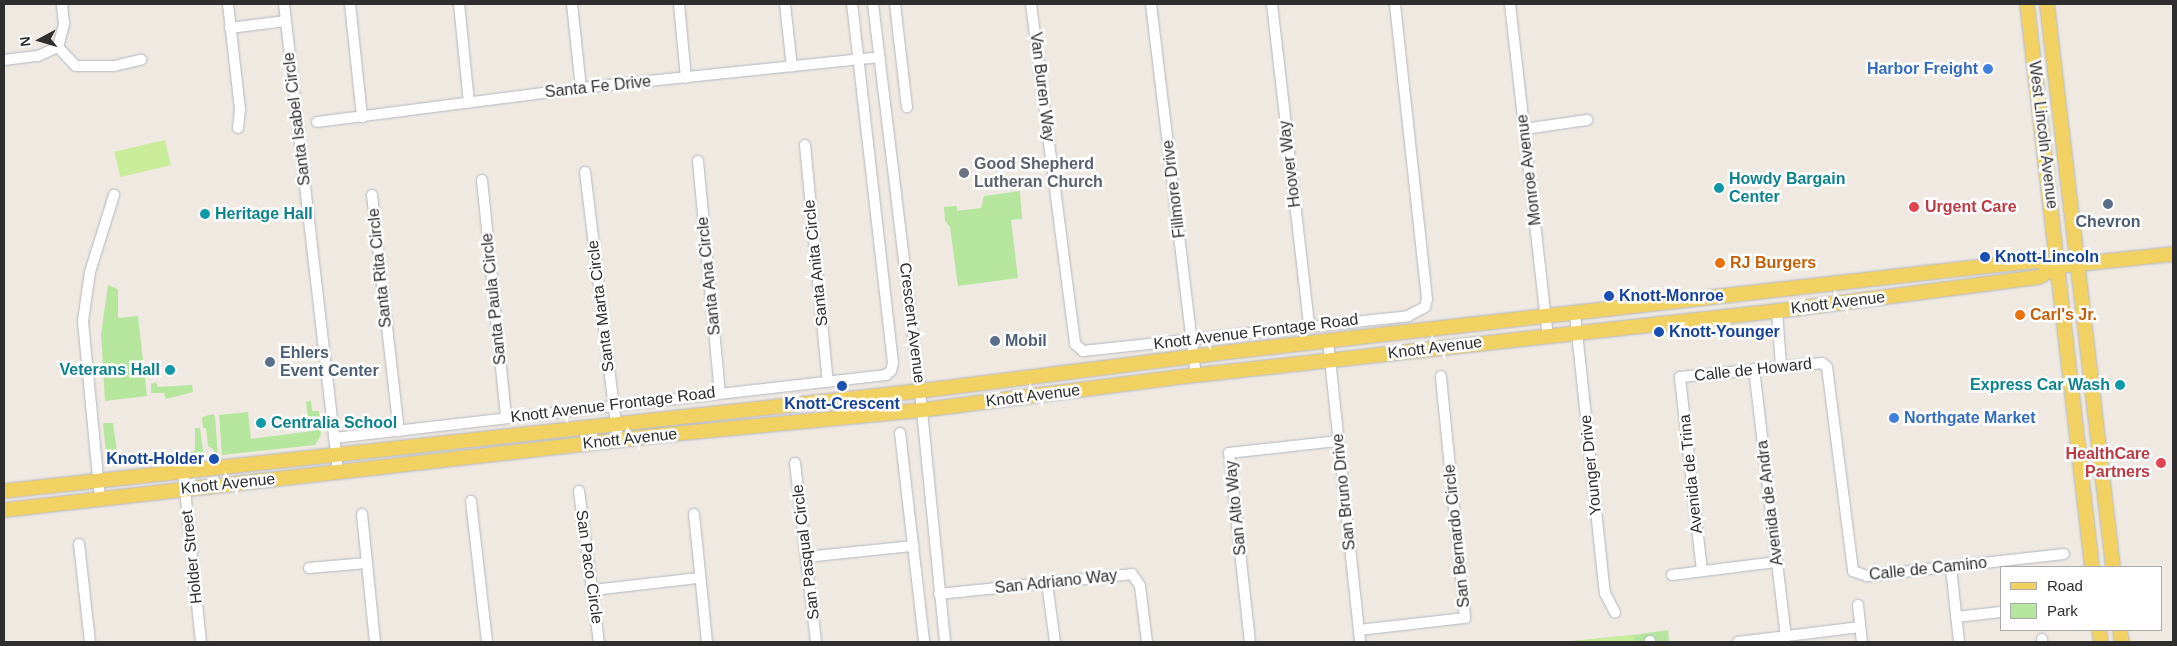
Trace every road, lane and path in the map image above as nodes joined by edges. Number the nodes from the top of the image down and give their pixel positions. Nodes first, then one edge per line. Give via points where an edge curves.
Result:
1 (62, 4) edge
2 (228, 4) edge
3 (284, 4) edge
4 (350, 4) edge
5 (459, 4) edge
6 (572, 4) edge
7 (679, 4) edge
8 (785, 4) edge
9 (852, 4) edge
10 (873, 4) edge
11 (895, 4) edge
12 (1031, 4) edge
13 (1151, 4) edge
14 (1272, 4) edge
15 (1395, 4) edge
16 (1510, 4) edge
17 (2027, 4) edge
18 (2047, 4) edge
19 (286, 21) junction
20 (230, 28) junction
21 (58, 47) junction
22 (879, 57) junction
23 (4, 60) edge
24 (142, 60) dead end
25 (858, 60) junction
26 (792, 68) junction
27 (686, 78) junction
28 (581, 88) junction
29 (469, 102) junction
30 (907, 107) dead end
31 (362, 117) junction
32 (1587, 120) dead end
33 (317, 122) dead end
34 (238, 128) dead end
35 (1524, 129) junction
36 (805, 145) dead end
37 (698, 161) dead end
38 (585, 172) dead end
39 (482, 180) dead end
40 (372, 194) dead end
41 (114, 195) dead end
42 (2173, 254) edge
43 (2078, 264) junction
44 (2059, 266) junction
45 (1774, 293) junction
46 (1777, 311) junction
47 (1575, 314) junction
48 (1546, 318) junction
49 (1309, 325) junction
50 (1576, 333) junction
51 (1548, 335) junction
52 (1192, 340) junction
53 (1328, 341) junction
54 (1078, 348) joint
55 (1194, 357) junction
56 (1330, 360) junction
57 (1825, 364) joint
58 (1781, 366) junction
59 (1754, 369) junction
60 (1084, 371) junction
61 (891, 372) joint
62 (1196, 375) junction
63 (1441, 376) dead end
64 (1680, 377) joint
65 (828, 382) junction
66 (1086, 389) junction
67 (920, 391) junction
68 (720, 392) junction
69 (613, 405) junction
70 (922, 410) junction
71 (506, 418) junction
72 (616, 423) junction
73 (398, 431) junction
74 (900, 433) dead end
75 (334, 438) junction
76 (618, 440) junction
77 (1338, 441) junction
78 (336, 454) junction
79 (796, 463) dead end
80 (183, 471) junction
81 (338, 472) junction
82 (98, 481) junction
83 (185, 489) junction
84 (4, 491) edge
85 (579, 491) dead end
86 (100, 498) junction
87 (471, 501) dead end
88 (4, 510) edge
89 (362, 514) dead end
90 (694, 514) dead end
91 (79, 544) dead end
92 (913, 546) junction
93 (2064, 554) dead end
94 (806, 557) junction
95 (1777, 562) junction
96 (367, 563) junction
97 (2092, 566) edge
98 (2113, 566) edge
99 (1950, 567) junction
100 (309, 568) dead end
101 (1702, 571) junction
102 (1672, 575) dead end
103 (699, 578) junction
104 (1047, 583) junction
105 (593, 590) junction
106 (939, 594) junction
107 (1858, 605) dead end
108 (2000, 612) edge
109 (1615, 613) dead end
110 (1956, 618) junction
111 (1860, 627) junction
112 (1359, 630) junction
113 (1786, 636) junction
114 (90, 642) edge
115 (201, 642) edge
116 (375, 642) edge
117 (487, 642) edge
118 (599, 642) edge
119 (707, 642) edge
120 (816, 642) edge
121 (924, 642) edge
122 (945, 642) edge
123 (1055, 642) edge
124 (1147, 642) edge
125 (1250, 642) edge
126 (1360, 642) edge
127 (1738, 642) edge
128 (1862, 642) edge
129 (1959, 642) edge

1 - 21 street via 64,24
2 - 20 street
3 - 19 street, Santa Isabel Circle
4 - 31 street
5 - 29 street
6 - 28 street
7 - 27 street
8 - 26 street
9 - 25 street, Crescent Avenue
10 - 22 street, Crescent Avenue
11 - 30 street
12 - 54 street, Van Buren Way
13 - 52 street, Fillmore Drive
14 - 49 street, Hoover Way
15 - 49 street, Knott Avenue Frontage Road via 1427,299 1420,312 1408,316
16 - 35 street, Monroe Avenue
17 - 44 main road, West Lincoln Avenue
18 - 43 main road, West Lincoln Avenue
19 - 20 street
19 - 75 street, Santa Isabel Circle
20 - 34 street via 240,109
21 - 23 street via 38,56
21 - 24 street via 76,66 114,66
22 - 25 street, Santa Fe Drive
22 - 67 street, Crescent Avenue
25 - 26 street, Santa Fe Drive
25 - 61 street, Crescent Avenue via 893,363
26 - 27 street, Santa Fe Drive
27 - 28 street, Santa Fe Drive
28 - 29 street, Santa Fe Drive
29 - 31 street, Santa Fe Drive
31 - 33 street, Santa Fe Drive
32 - 35 street
35 - 48 street, Monroe Avenue
36 - 65 street, Santa Anita Circle
37 - 68 street, Santa Ana Circle
38 - 69 street, Santa Marta Circle
39 - 71 street, Santa Paula Circle
40 - 73 street, Santa Rita Circle
41 - 82 street via 90,272 83,321
42 - 43 main road, Knott Avenue
43 - 44 main road, Knott Avenue
43 - 98 main road, West Lincoln Avenue
44 - 45 main road, Knott Avenue via 2037,261
44 - 46 main road, Knott Avenue via 2039,277
44 - 97 main road, West Lincoln Avenue
45 - 46 main road
45 - 47 main road, Knott Avenue
46 - 50 main road, Knott Avenue
46 - 58 street
47 - 48 main road, Knott Avenue
47 - 50 street, Younger Drive
48 - 51 street, Monroe Avenue
48 - 53 main road, Knott Avenue
49 - 52 street, Knott Avenue Frontage Road
50 - 51 main road, Knott Avenue
50 - 109 street, Younger Drive via 1605,593
51 - 56 main road, Knott Avenue
52 - 54 street, Knott Avenue Frontage Road via 1083,351
52 - 55 street, Fillmore Drive
53 - 55 main road, Knott Avenue
53 - 56 street, San Bruno Drive
55 - 60 main road, Knott Avenue
55 - 62 street, Fillmore Drive
56 - 62 main road, Knott Avenue
56 - 77 street, San Bruno Drive
57 - 58 street, Calle de Howard
57 - 99 street, Calle de Camino via 1853,571 1867,576
58 - 59 street, Calle de Howard
59 - 64 street, Calle de Howard
59 - 95 street, Avenida de Andra
60 - 66 main road
60 - 67 main road, Knott Avenue
61 - 65 street, Knott Avenue Frontage Road
62 - 66 main road, Knott Avenue
63 - 112 street, San Bernardo Circle via 1465,618
64 - 101 street, Avenida de Trina
65 - 68 street, Knott Avenue Frontage Road
66 - 70 main road, Knott Avenue
67 - 70 street, Crescent Avenue
67 - 72 main road, Knott Avenue
68 - 69 street, Knott Avenue Frontage Road
69 - 71 street, Knott Avenue Frontage Road
69 - 72 street, Santa Marta Circle
70 - 76 main road, Knott Avenue
70 - 106 street, Crescent Avenue
71 - 73 street, Knott Avenue Frontage Road
72 - 76 street, Santa Marta Circle
72 - 78 main road, Knott Avenue
73 - 75 street, Knott Avenue Frontage Road
74 - 92 street
75 - 78 street, Santa Isabel Circle
76 - 81 main road, Knott Avenue
77 - 112 street, San Bruno Drive
77 - 125 street, San Alto Way via 1229,452
78 - 80 main road, Knott Avenue
78 - 81 street, Santa Isabel Circle
79 - 94 street, San Pasqual Circle
80 - 82 main road, Knott Avenue
80 - 83 street, Holder Street
81 - 83 main road, Knott Avenue
82 - 84 main road, Knott Avenue
82 - 86 street
83 - 86 main road, Knott Avenue
83 - 115 street, Holder Street
85 - 105 street, San Paco Circle
86 - 88 main road, Knott Avenue
87 - 117 street
89 - 96 street
90 - 103 street
91 - 114 street
92 - 94 street
92 - 121 street
93 - 99 street, Calle de Camino
94 - 120 street, San Pasqual Circle
95 - 101 street
95 - 113 street, Avenida de Andra
96 - 100 street
96 - 116 street
99 - 110 street
101 - 102 street
103 - 105 street
103 - 119 street
104 - 106 street, San Adriano Way
104 - 123 street
104 - 124 street, San Adriano Way via 1132,574 1140,586
105 - 118 street, San Paco Circle
106 - 122 street, Crescent Avenue
107 - 111 street
108 - 110 street
110 - 129 street
111 - 113 street
111 - 128 street
112 - 126 street, San Bruno Drive
113 - 127 street

